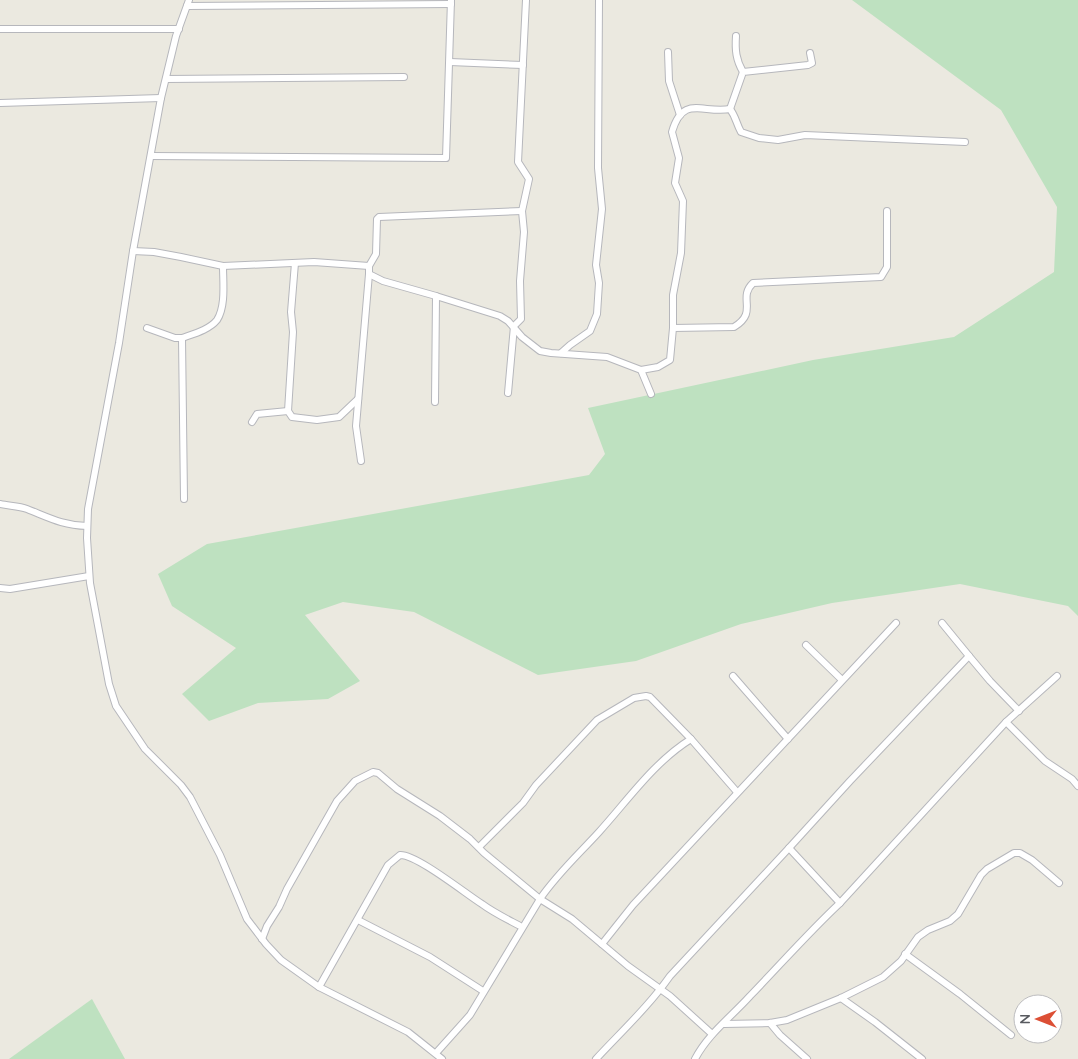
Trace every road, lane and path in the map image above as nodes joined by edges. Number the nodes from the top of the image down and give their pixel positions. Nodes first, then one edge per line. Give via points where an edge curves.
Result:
1 (526, 0) edge
2 (599, 0) edge
3 (451, 2) edge
4 (188, 3) edge
5 (0, 29) edge
6 (179, 29) junction
7 (736, 36) dead end
8 (668, 52) dead end
9 (810, 53) dead end
10 (450, 62) junction
11 (523, 66) junction
12 (743, 72) junction
13 (404, 77) dead end
14 (166, 79) junction
15 (161, 98) junction
16 (0, 103) edge
17 (730, 109) junction
18 (680, 115) junction
19 (965, 142) dead end
20 (151, 156) junction
21 (522, 211) junction
22 (887, 211) dead end
23 (133, 251) junction
24 (295, 263) junction
25 (223, 266) junction
26 (369, 266) junction
27 (370, 274) junction
28 (436, 296) junction
29 (514, 326) junction
30 (148, 328) dead end
31 (673, 328) junction
32 (182, 338) junction
33 (561, 354) junction
34 (641, 370) junction
35 (508, 393) dead end
36 (651, 394) dead end
37 (358, 400) junction
38 (435, 402) dead end
39 (288, 411) junction
40 (252, 422) dead end
41 (361, 461) dead end
42 (184, 499) dead end
43 (0, 504) edge
44 (87, 526) junction
45 (90, 576) junction
46 (0, 588) edge
47 (896, 623) dead end
48 (942, 623) dead end
49 (806, 645) dead end
50 (969, 656) junction
51 (733, 676) dead end
52 (1056, 676) dead end
53 (842, 680) junction
54 (1019, 711) junction
55 (1006, 722) junction
56 (691, 739) junction
57 (788, 739) junction
58 (1078, 786) edge
59 (737, 792) junction
60 (478, 847) junction
61 (789, 848) junction
62 (1059, 884) dead end
63 (540, 899) junction
64 (840, 903) junction
65 (358, 920) junction
66 (522, 927) junction
67 (262, 939) junction
68 (602, 944) junction
69 (905, 954) junction
70 (318, 987) junction
71 (661, 989) junction
72 (483, 991) junction
73 (841, 998) junction
74 (770, 1023) junction
75 (724, 1024) junction
76 (712, 1034) junction
77 (1011, 1035) dead end
78 (436, 1054) junction
79 (442, 1059) edge
80 (596, 1059) edge
81 (695, 1059) edge
82 (807, 1059) edge
83 (922, 1059) edge

1 - 11 street
2 - 33 street via 598,168 602,209 596,265 599,283 597,314 590,331
3 - 4 street
3 - 10 street
4 - 6 street
5 - 6 street
6 - 14 street
7 - 12 street via 736,57
8 - 18 street via 669,82
9 - 12 street via 812,63 808,65
10 - 11 street
10 - 20 street via 446,158
11 - 21 street via 518,162 529,179
12 - 17 street
13 - 14 street
14 - 15 street
15 - 16 street
15 - 20 street
17 - 18 street via 719,111 692,107
17 - 19 street via 741,132 759,138 778,140 805,135
18 - 31 street via 672,132 679,158 675,183 683,202 681,254 673,295
20 - 23 street
21 - 26 street via 380,217 376,222 376,254
21 - 29 street via 521,318
22 - 31 street via 887,267 881,277 757,282 747,291 745,319 734,327
23 - 25 street via 182,256
23 - 44 street
24 - 25 street
24 - 26 street
24 - 39 street
25 - 32 street via 222,302 216,321 204,330
26 - 27 street
27 - 28 street via 383,281
27 - 37 street
28 - 29 street via 500,316
28 - 38 street
29 - 33 street via 540,351
29 - 35 street
30 - 32 street
31 - 34 street via 670,360 658,367
32 - 42 street
33 - 34 street via 607,357
34 - 36 street
37 - 39 street via 340,417 317,420 292,417
37 - 41 street via 356,426
39 - 40 street via 258,414
43 - 44 street via 28,509 71,526
44 - 45 street
45 - 46 street
45 - 67 street via 104,662 116,706 146,749 190,797 248,919
47 - 53 street
48 - 50 street
49 - 53 street
50 - 54 street
50 - 61 street
51 - 57 street
52 - 54 street
53 - 57 street
54 - 55 street
55 - 58 street via 1045,761
55 - 64 street
56 - 59 street
56 - 60 street via 650,697 634,698 596,720 524,803
56 - 63 street via 655,768
57 - 59 street
59 - 68 street via 633,905
60 - 63 street
60 - 67 street via 378,773 366,774 337,801
61 - 64 street
61 - 71 street
62 - 69 street via 1032,860 1014,853 981,875 958,914 918,937
63 - 66 street
63 - 68 street via 572,919
64 - 75 street
65 - 66 street via 388,865 404,855
65 - 70 street
65 - 72 street via 430,957
66 - 72 street
67 - 70 street via 281,960
68 - 71 street
69 - 73 street via 883,977
69 - 77 street
70 - 78 street via 402,1028
71 - 76 street
71 - 80 street
72 - 78 street via 470,1015
73 - 74 street
73 - 83 street
74 - 75 street
74 - 82 street
75 - 76 street
76 - 81 street
78 - 79 street

